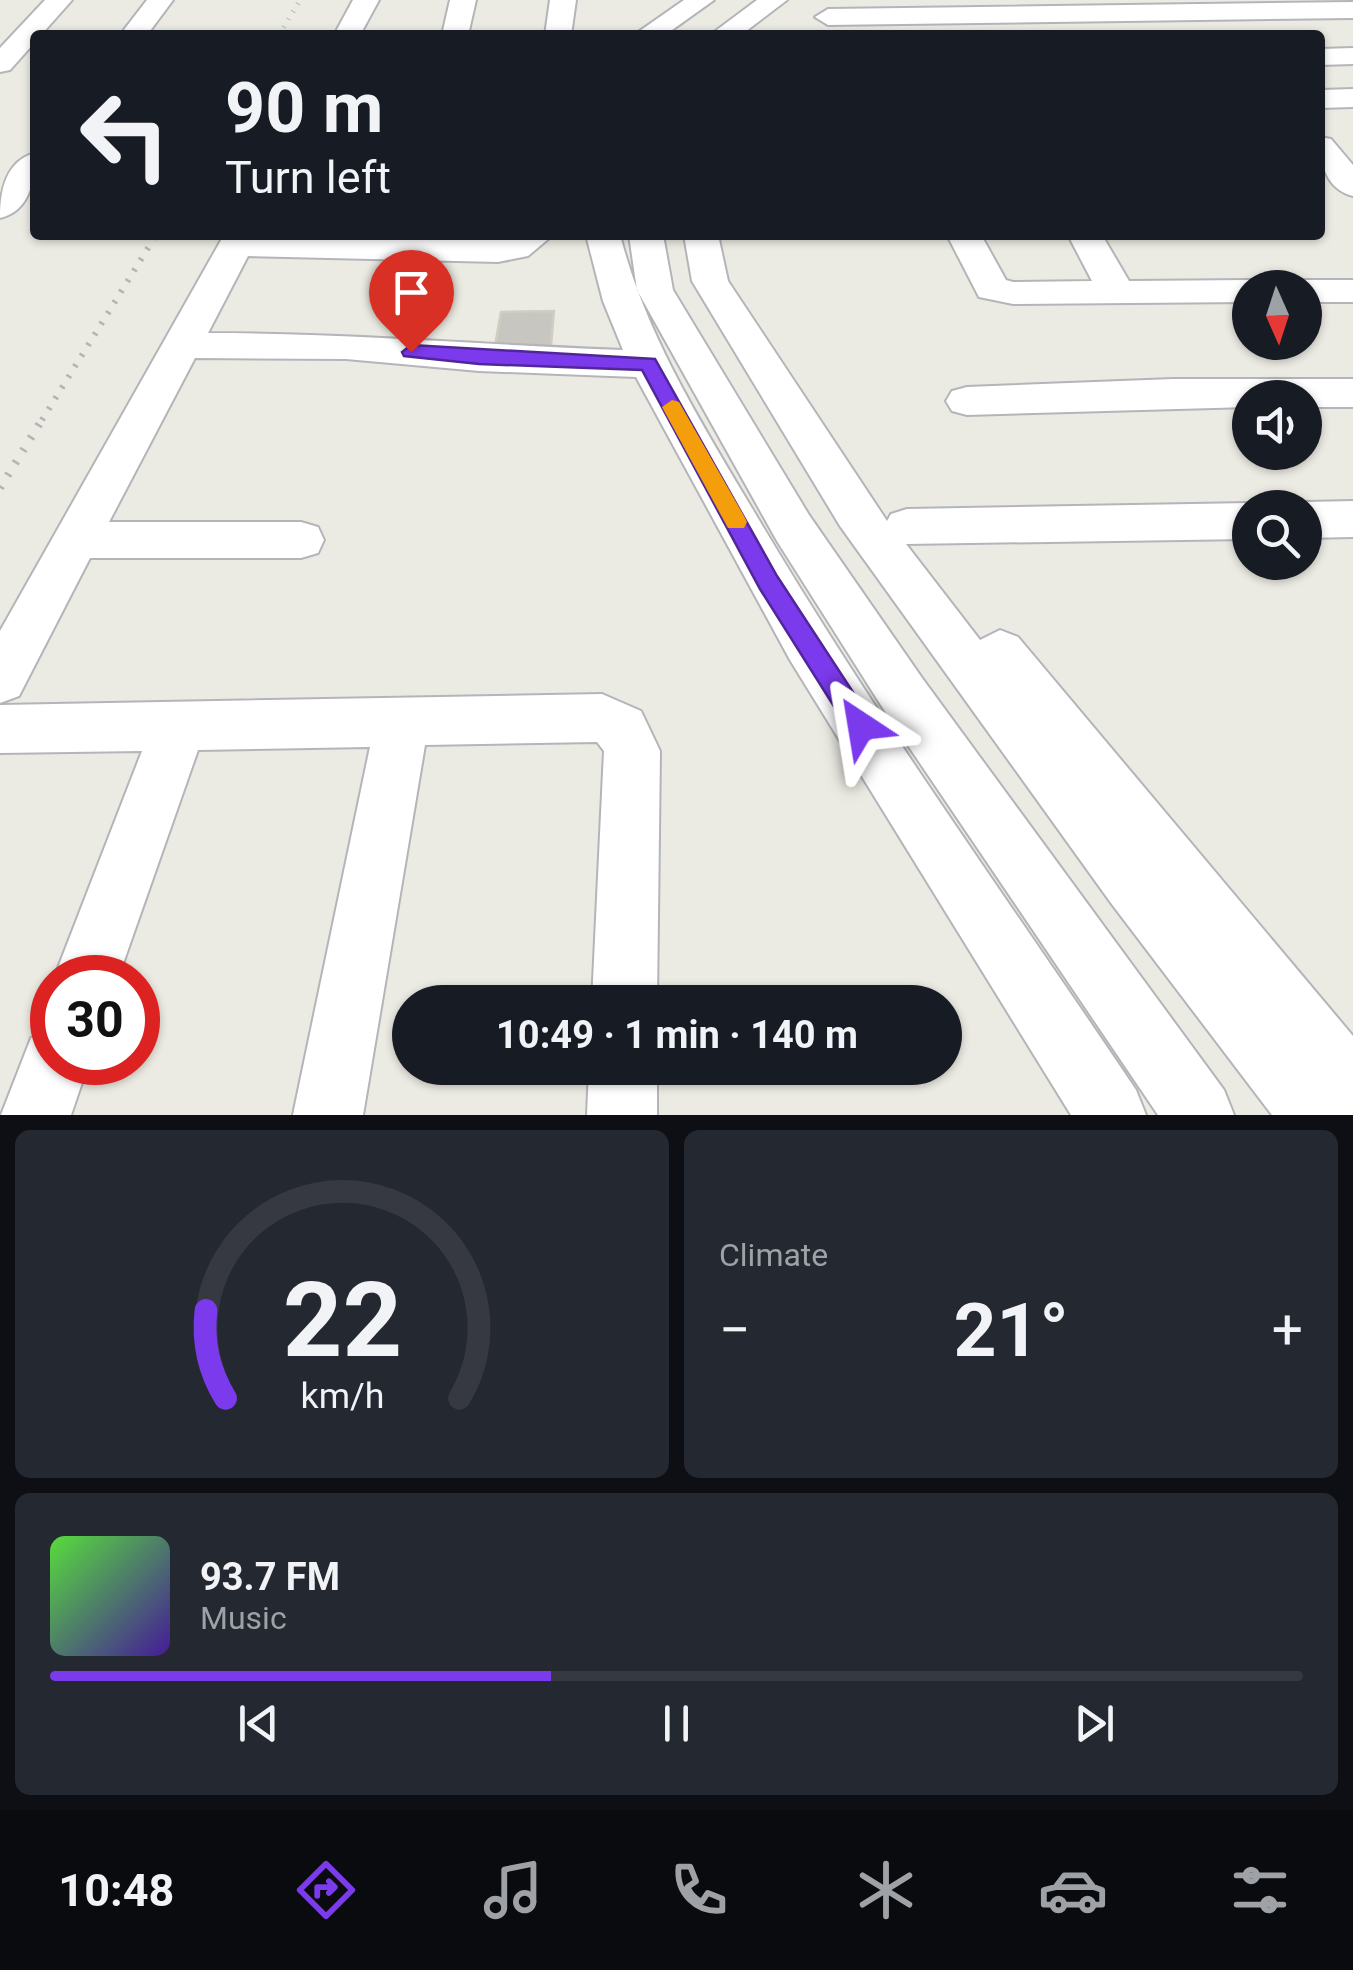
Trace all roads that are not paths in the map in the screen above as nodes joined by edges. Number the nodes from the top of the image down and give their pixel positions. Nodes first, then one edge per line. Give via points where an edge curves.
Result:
1 (59, 0) edge
2 (160, 0) edge
3 (366, 0) edge
4 (463, 0) edge
5 (563, 0) edge
6 (701, 0) edge
7 (724, 0) edge
8 (774, 0) edge
9 (799, 0) edge
10 (1353, 10) edge
11 (822, 18) edge
12 (31, 30) edge
13 (137, 30) edge
14 (350, 30) edge
15 (456, 30) edge
16 (559, 30) edge
17 (655, 30) edge
18 (681, 30) edge
19 (729, 30) edge
20 (760, 30) edge
21 (30, 31) edge
22 (1353, 56) edge
23 (1325, 57) edge
24 (0, 64) edge
25 (1353, 98) edge
26 (1325, 99) edge
27 (1353, 145) edge
28 (1325, 146) edge
29 (1325, 152) edge
30 (30, 169) edge
31 (1353, 186) edge
32 (0, 208) edge
33 (238, 240) edge
34 (529, 240) edge
35 (605, 240) edge
36 (647, 240) edge
37 (702, 240) edge
38 (721, 240) edge
39 (967, 240) edge
40 (1089, 240) edge
41 (397, 242) edge
42 (1322, 290) edge
43 (1353, 290) edge
44 (1116, 291) junction
45 (1232, 291) edge
46 (183, 345) junction
47 (648, 364) junction
48 (1353, 393) edge
49 (967, 401) dead end
50 (1353, 519) edge
51 (1322, 520) edge
52 (1232, 521) edge
53 (907, 527) junction
54 (76, 540) junction
55 (302, 540) dead end
56 (0, 680) edge
57 (402, 721) junction
58 (178, 728) junction
59 (0, 729) edge
60 (94, 955) edge
61 (625, 985) edge
62 (47, 1085) edge
63 (623, 1085) edge
64 (1353, 1088) edge
65 (36, 1115) edge
66 (328, 1115) edge
67 (622, 1115) edge
68 (1111, 1115) edge
69 (1199, 1115) edge
70 (1316, 1115) edge

1 - 12 street
2 - 13 street
3 - 14 street
4 - 15 street
5 - 16 street
6 - 17 street
7 - 18 street
8 - 19 street
9 - 20 street
10 - 11 street
21 - 24 street
22 - 23 street
25 - 26 street
27 - 28 street
29 - 31 street
30 - 32 street
33 - 41 street
33 - 46 street
34 - 41 street via 498,251
35 - 47 street
36 - 69 street via 655,290 793,528
37 - 70 street via 710,281 856,514
38 - 53 street via 740,287
39 - 44 street via 992,289
40 - 44 street
42 - 43 street
44 - 45 street
46 - 47 street via 330,345
46 - 54 street
47 - 68 street via 768,582
48 - 49 street
50 - 51 street
52 - 53 street
53 - 64 street via 1016,674
54 - 55 street
54 - 56 street
57 - 58 street
57 - 61 street via 571,716 602,718 622,728 632,751
57 - 66 street
58 - 59 street
58 - 60 street
62 - 65 street
63 - 67 street

